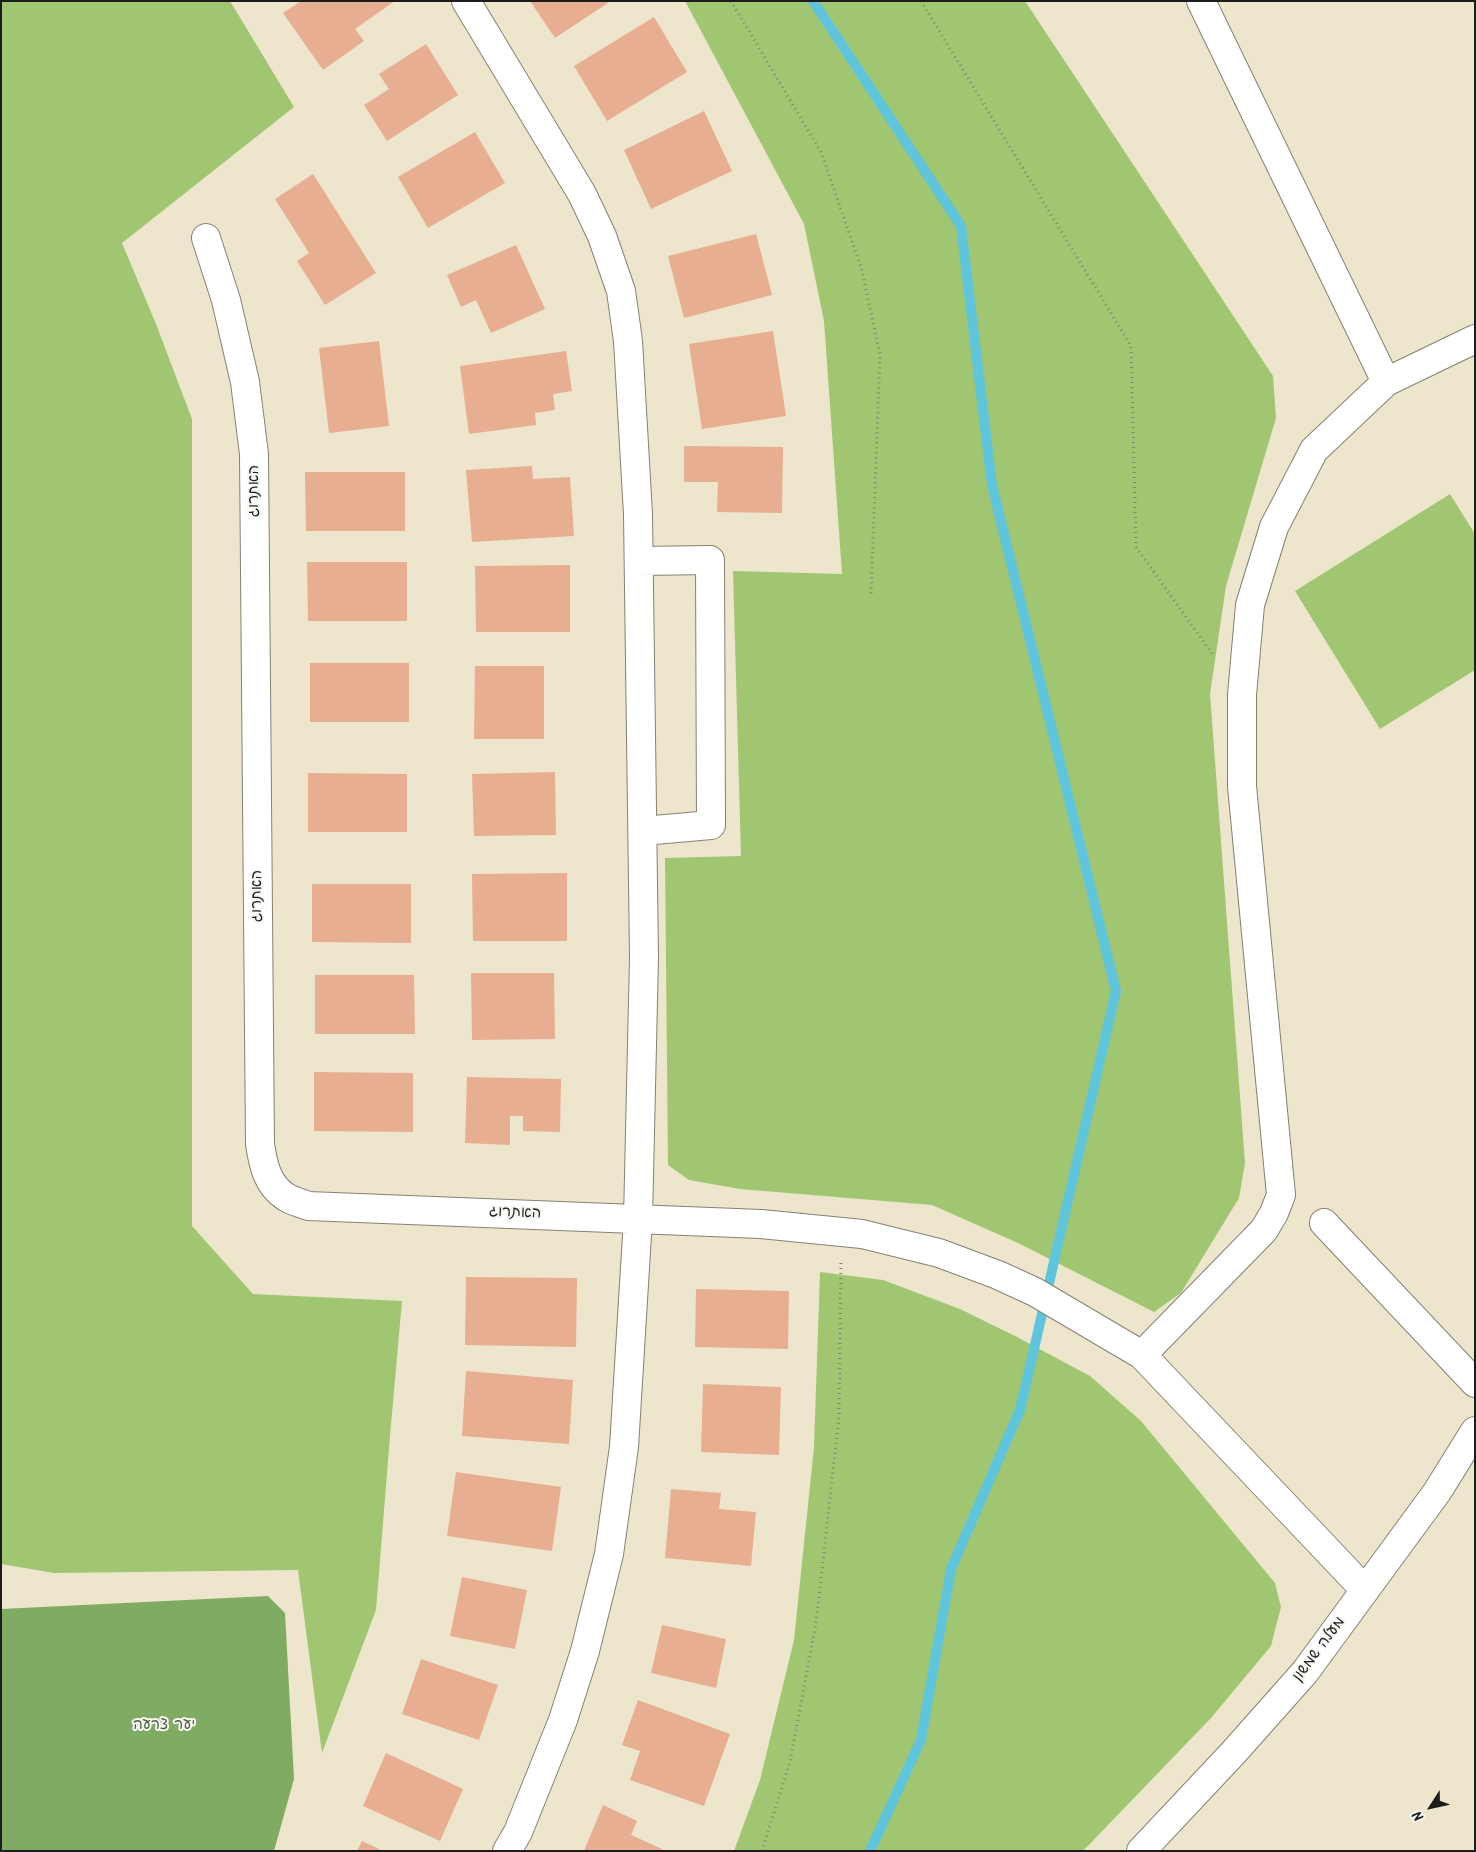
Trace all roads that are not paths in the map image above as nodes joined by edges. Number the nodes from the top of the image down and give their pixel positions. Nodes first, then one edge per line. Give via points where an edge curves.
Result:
1 (466, 1) edge
2 (1201, 1) edge
3 (206, 238) dead end
4 (1475, 339) edge
5 (1386, 382) junction
6 (639, 561) junction
7 (643, 831) junction
8 (638, 1219) junction
9 (1324, 1223) dead end
10 (1142, 1355) junction
11 (1475, 1383) edge
12 (1475, 1431) edge
13 (1365, 1590) junction
14 (507, 1851) edge
15 (1141, 1851) edge

1 - 6 street via 582,194 602,236 620,291 628,340
2 - 5 street
3 - 8 street, האתרוג via 226,300 245,382 254,454 260,1144 268,1179 286,1196 308,1206
4 - 5 street
5 - 10 street via 1314,450 1274,527 1250,604 1242,695 1242,786 1281,1195 1264,1230
6 - 7 street
6 - 7 street via 710,560 711,825
7 - 8 street via 644,958
8 - 10 street, האתרוג via 761,1224 862,1234 939,1253 1035,1292
8 - 14 street via 624,1448 609,1554 586,1651 563,1720 518,1832
9 - 11 street
10 - 13 street, האתרוג
12 - 13 street, מעלה שמשון via 1437,1492
13 - 15 street, מעלה שמשון via 1305,1672

